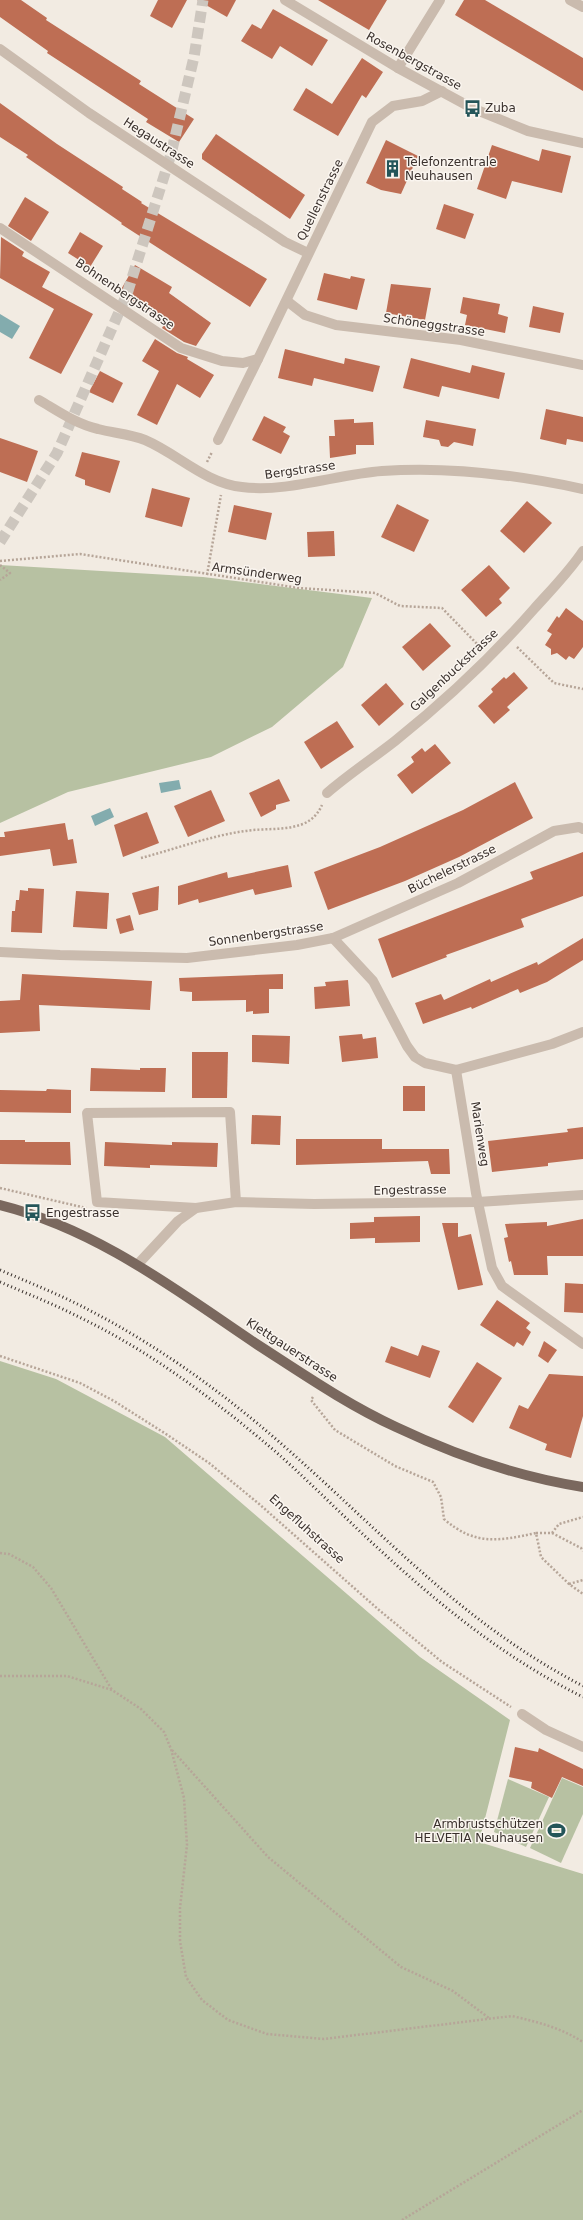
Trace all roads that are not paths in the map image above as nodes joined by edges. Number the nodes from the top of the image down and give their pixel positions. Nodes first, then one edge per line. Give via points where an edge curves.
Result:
1 (286, 0) edge
2 (440, 0) edge
3 (570, 0) edge
4 (583, 7) edge
5 (0, 49) edge
6 (398, 68) junction
7 (442, 92) junction
8 (583, 143) edge
9 (0, 228) edge
10 (308, 253) junction
11 (287, 301) junction
12 (258, 359) junction
13 (583, 365) edge
14 (39, 400) dead end
15 (218, 440) road end
16 (583, 489) edge
17 (583, 551) edge
18 (327, 793) road end
19 (583, 829) edge
20 (333, 938) junction
21 (0, 952) edge
22 (583, 1032) edge
23 (456, 1070) junction
24 (583, 1195) edge
25 (236, 1202) junction
26 (478, 1202) junction
27 (0, 1205) edge
28 (196, 1208) junction
29 (138, 1264) junction
30 (583, 1344) edge
31 (583, 1488) edge
32 (522, 1714) road end
33 (583, 1748) edge

1 - 6 street, Rosenbergstrasse
2 - 6 street
3 - 4 street
5 - 10 street, Hegaustrasse via 96,117 285,242
6 - 7 street, Rosenbergstrasse
7 - 8 street, Rosenbergstrasse via 495,119 528,131
7 - 10 street, Quellenstrasse via 422,101 393,106 372,122
9 - 12 street, Bohnenbergstrasse via 181,348 222,361 243,363
10 - 11 street, Quellenstrasse
11 - 12 street, Quellenstrasse
11 - 13 street, Schöneggstrasse via 305,315 336,325 461,340
12 - 15 street, Quellenstrasse
14 - 16 street, Bergstrasse via 78,422 144,440 223,484 262,489 382,471 432,470 545,481
17 - 18 street, Galgenbuckstrasse via 571,569 490,657 394,742
19 - 20 street, Büchelerstrasse via 579,827 554,831 458,883
20 - 21 street, Sonnenbergstrasse via 297,946 187,958
20 - 23 street, Sonnenbergstrasse via 374,982 415,1057 436,1067
22 - 23 street, Sonnenbergstrasse via 552,1044
23 - 26 street, Marienweg
24 - 26 street, Engestrasse
25 - 26 street, Engestrasse
25 - 28 street, Engestrasse
25 - 28 street, Engestrasse via 230,1112 87,1113 97,1202
26 - 30 street, Marienweg via 492,1268 502,1286
27 - 29 main road, Klettgauerstrasse via 33,1213 90,1238
28 - 29 street, Engestrasse via 178,1221
29 - 31 main road, Klettgauerstrasse via 322,1385 396,1428 499,1467
32 - 33 street via 546,1730

